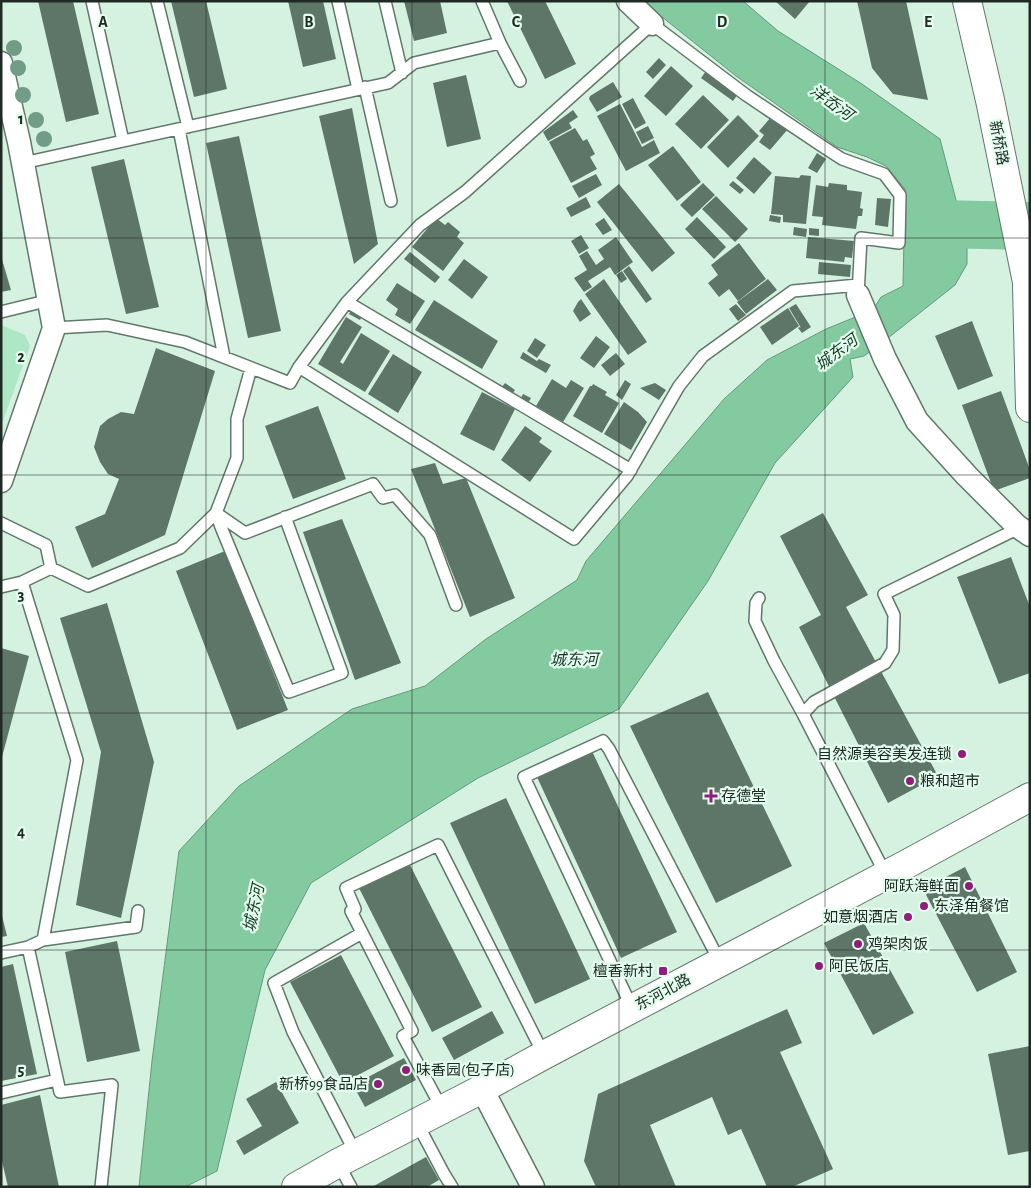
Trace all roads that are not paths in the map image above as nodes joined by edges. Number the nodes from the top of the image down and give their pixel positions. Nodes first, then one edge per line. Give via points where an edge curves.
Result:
1 (92, 1) edge
2 (157, 1) edge
3 (338, 1) edge
4 (385, 1) edge
5 (482, 1) edge
6 (628, 1) edge
7 (967, 1) edge
8 (652, 24) junction
9 (500, 43) junction
10 (1, 63) edge
11 (402, 73) junction
12 (520, 81) dead end
13 (362, 88) junction
14 (4, 89) edge
15 (184, 128) junction
16 (123, 141) junction
17 (23, 163) junction
18 (391, 201) dead end
19 (858, 290) junction
20 (1028, 291) edge
21 (50, 300) junction
22 (347, 302) junction
23 (1, 312) edge
24 (54, 328) junction
25 (224, 358) junction
26 (299, 367) junction
27 (251, 368) junction
28 (1030, 408) edge
29 (631, 470) junction
30 (1, 481) edge
31 (216, 512) junction
32 (286, 517) junction
33 (1, 523) edge
34 (1025, 531) edge
35 (51, 568) junction
36 (22, 582) junction
37 (1, 587) edge
38 (759, 598) dead end
39 (456, 605) dead end
40 (803, 714) junction
41 (1030, 797) edge
42 (886, 875) junction
43 (138, 911) dead end
44 (362, 933) junction
45 (43, 940) junction
46 (28, 947) junction
47 (1, 953) edge
48 (720, 962) junction
49 (632, 1008) junction
50 (544, 1055) junction
51 (57, 1080) junction
52 (482, 1089) junction
53 (1, 1093) edge
54 (442, 1109) junction
55 (416, 1122) junction
56 (347, 1158) junction
57 (101, 1187) edge
58 (296, 1187) edge
59 (351, 1187) edge
60 (452, 1187) edge
61 (533, 1187) edge

1 - 16 lane
2 - 15 lane
3 - 13 lane
4 - 11 lane
5 - 9 lane
6 - 8 street
7 - 20 street, 新桥路
8 - 19 lane via 746,95 842,159 884,174 900,195 899,243 860,238
8 - 22 lane via 465,192 420,226
9 - 11 lane via 414,63
9 - 12 lane
10 - 14 street
11 - 13 lane via 388,83
13 - 15 lane
13 - 18 lane
14 - 17 street
15 - 16 lane
15 - 25 lane
16 - 17 lane
17 - 21 street
19 - 29 lane via 793,291 703,356 679,386
19 - 34 street via 885,359 918,421 967,476
20 - 28 street, 新桥路
21 - 23 lane
21 - 24 street
22 - 26 lane
22 - 29 lane
24 - 25 lane via 107,325 185,342
24 - 30 street
25 - 27 lane
26 - 27 lane via 290,383
26 - 29 lane via 574,539
27 - 31 lane via 237,419 238,458
31 - 32 lane via 245,533
31 - 32 lane via 289,692 342,673
31 - 35 lane via 180,548 88,586
32 - 39 lane via 373,484 383,498 395,495 430,536
33 - 35 lane via 46,545
34 - 40 lane via 884,594 894,615 893,650 885,663 814,702
35 - 36 lane
36 - 37 lane
36 - 45 lane via 77,760
38 - 40 lane via 755,621
40 - 42 lane
41 - 42 street, 东河北路
42 - 48 street, 东河北路
43 - 45 lane via 136,927
44 - 50 lane via 351,911 355,909 346,888 438,845
44 - 54 lane via 412,1031 403,1036
44 - 56 lane via 274,983
45 - 46 lane
46 - 47 lane
46 - 51 lane
48 - 49 street, 东河北路
48 - 49 lane via 603,741 524,777
49 - 50 street, 东河北路
50 - 52 street, 东河北路
51 - 53 lane
51 - 57 lane via 60,1092 112,1085
52 - 54 street, 东河北路
52 - 61 street
54 - 55 street, 东河北路
55 - 56 street, 东河北路
55 - 60 lane
56 - 58 street, 东河北路
56 - 59 lane

